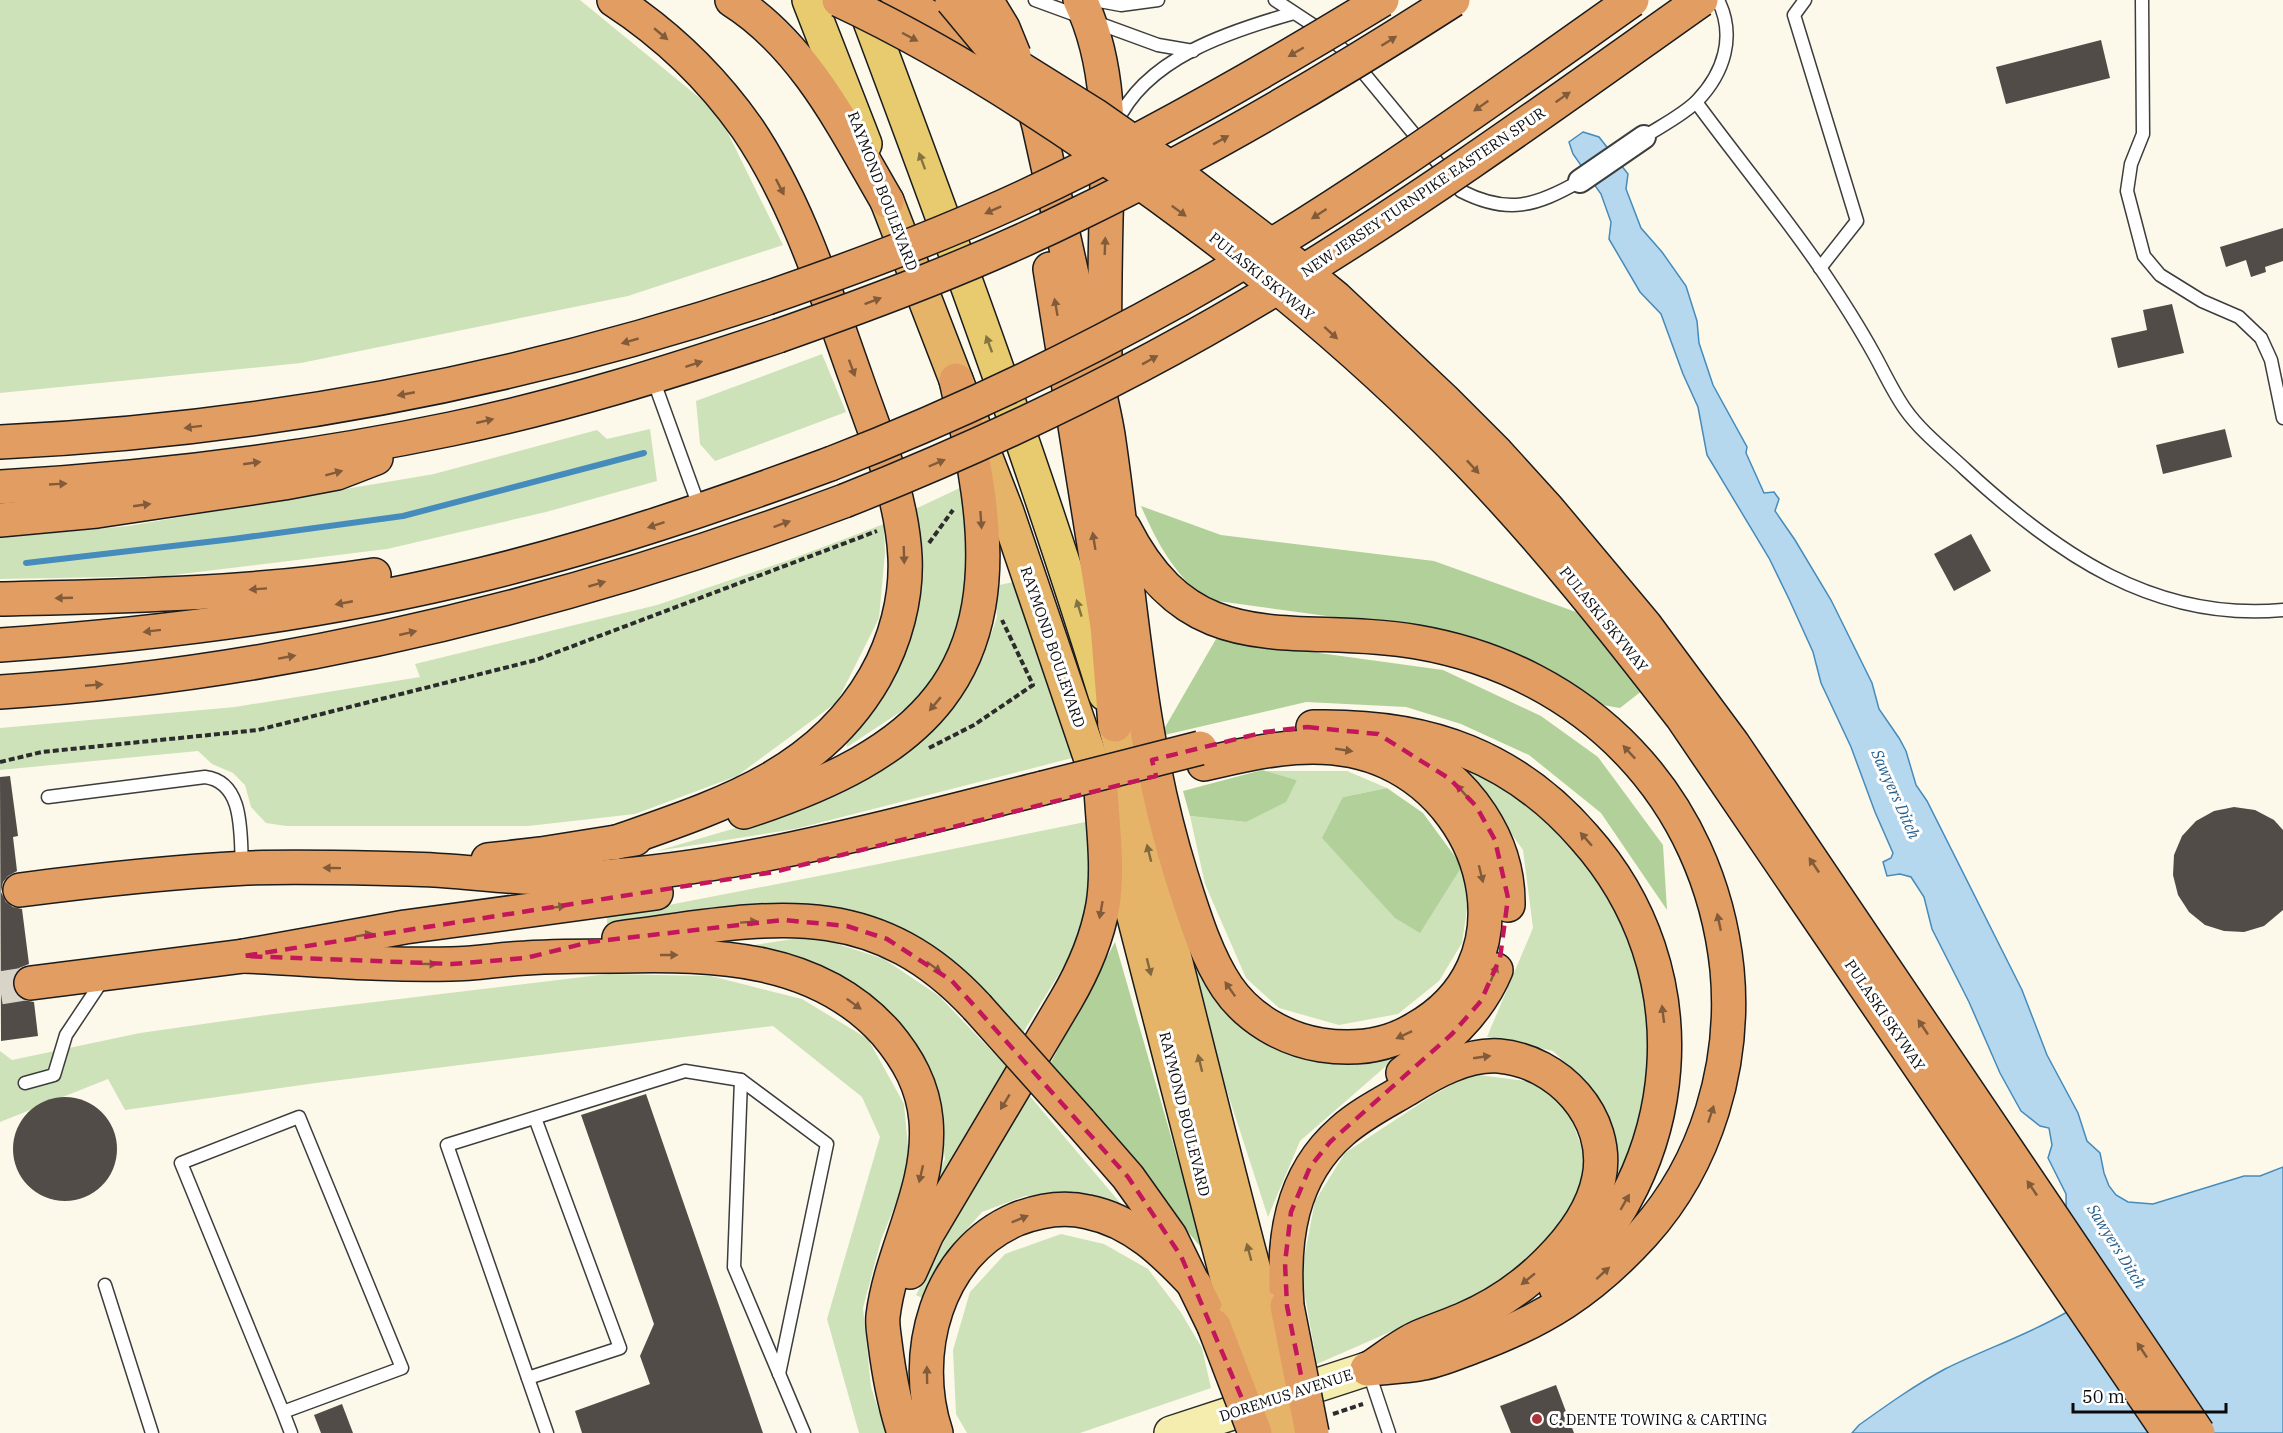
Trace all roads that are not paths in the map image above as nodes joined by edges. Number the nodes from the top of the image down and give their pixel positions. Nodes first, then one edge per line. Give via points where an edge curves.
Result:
1 (614, 0) edge
2 (732, 0) edge
3 (809, 0) edge
4 (839, 0) edge
5 (862, 0) edge
6 (898, 0) edge
7 (952, 0) edge
8 (986, 0) edge
9 (1035, 0) edge
10 (1158, 0) edge
11 (1275, 0) edge
12 (1382, 0) edge
13 (1453, 0) edge
14 (1632, 0) edge
15 (1701, 0) edge
16 (1718, 0) edge
17 (1805, 0) edge
18 (2142, 0) edge
19 (1088, 7) edge
20 (1294, 13) junction
21 (1193, 51) junction
22 (1006, 55) junction
23 (1696, 102) junction
24 (1644, 137) joint
25 (1108, 146) junction
26 (1580, 182) joint
27 (887, 201) junction
28 (1820, 268) junction
29 (652, 377) junction
30 (956, 380) junction
31 (2283, 417) edge
32 (452, 429) junction
33 (1107, 431) junction
34 (0, 434) edge
35 (40, 440) junction
36 (0, 442) edge
37 (0, 487) edge
38 (700, 510) junction
39 (1118, 517) junction
40 (0, 520) edge
41 (484, 574) junction
42 (0, 599) edge
43 (2283, 610) edge
44 (0, 645) edge
45 (36, 690) junction
46 (0, 692) edge
47 (0, 698) edge
48 (1115, 724) junction
49 (1364, 730) junction
50 (1202, 756) junction
51 (1101, 789) junction
52 (1045, 796) junction
53 (48, 797) dead end
54 (614, 843) junction
55 (243, 868) junction
56 (411, 869) junction
57 (20, 890) dead end
58 (244, 956) junction
59 (526, 958) junction
60 (108, 972) junction
61 (31, 983) tunnel mouth
62 (741, 1080) junction
63 (25, 1083) dead end
64 (535, 1118) junction
65 (1355, 1120) junction
66 (105, 1284) dead end
67 (1195, 1285) junction
68 (1250, 1313) junction
69 (1500, 1336) junction
70 (888, 1364) junction
71 (1368, 1369) junction
72 (779, 1374) junction
73 (528, 1378) junction
74 (283, 1412) junction
75 (152, 1433) edge
76 (291, 1433) edge
77 (547, 1433) edge
78 (804, 1433) edge
79 (904, 1433) edge
80 (936, 1433) edge
81 (1171, 1433) edge
82 (1255, 1433) edge
83 (1273, 1433) edge
84 (1302, 1433) edge
85 (1312, 1433) edge
86 (1389, 1433) edge
87 (2169, 1433) edge
88 (2198, 1433) edge

1 -> 54 highway via 698,68 733,109 764,156 790,206 821,282 888,469 904,539 904,578 898,616 885,656 855,708 816,749 744,794
2 - 27 highway via 770,29 798,61 837,116
3 - 27 main road, RAYMOND BOULEVARD
4 -> 87 highway, PULASKI SKYWAY, bridge via 944,54 1042,114 1221,241 1340,341 1469,463 1546,547 1682,717
48 -> 5 main road, RAYMOND BOULEVARD via 1015,415
6 - 22 highway, PULASKI SKYWAY
7 - 22 highway, bridge
8 - 22 highway, bridge via 1003,28
9 - 19 lane
10 - 19 lane
11 - 20 lane
12 -> 35 highway, bridge via 1192,112 1034,192 903,248 766,298 595,350 412,393 226,423
29 -> 13 highway, bridge via 778,336 944,274 1076,215 1288,102
14 -> 38 highway, bridge via 1378,177 1192,292 1096,345 921,427
45 -> 15 highway, NEW JERSEY TURNPIKE EASTERN SPUR, bridge via 240,665 360,643 569,592 648,570 844,501 958,454 1056,408 1242,309 1432,187
16 - 23 lane via 1728,38 1712,82
17 - 28 lane via 1794,15 1857,221
18 - 31 lane via 2143,134 2131,164 2127,191 2144,256 2160,275 2202,301 2239,317 2260,338 2271,360
19 - 21 lane via 1158,45
19 - 25 highway via 1102,66
20 - 21 lane
20 - 26 lane via 1348,54 1461,191 1482,202 1529,204
21 - 25 lane via 1160,69 1140,86 1121,113
22 - 33 highway via 1023,74 1039,126
48 -> 22 highway via 1107,626 1023,96
88 -> 22 highway, PULASKI SKYWAY, bridge via 1733,744 1645,625 1547,508 1390,347 1282,254 1144,149
23 - 24 lane
23 - 28 lane
24 - 26 street
33 -> 25 highway via 1104,288
27 - 30 highway, RAYMOND BOULEVARD
28 - 43 lane via 1856,321 1905,410 1990,491 2053,543 2133,588 2180,603 2219,610
32 -> 29 highway
29 - 38 lane
30 - 51 highway, RAYMOND BOULEVARD via 1035,590
30 -> 54 highway via 977,478 982,553 973,633 945,691 929,711 887,746 813,787 692,828
37 -> 32 highway via 197,470
40 -> 32 highway via 145,504 337,473
33 - 39 highway
34 - 35 highway
35 - 36 highway
38 -> 41 highway
50 -> 39 highway via 1284,747 1352,751 1387,762 1432,793 1466,835 1480,868 1486,899 1484,929 1473,968 1446,1006 1421,1026 1393,1040 1330,1047 1277,1030 1243,1006 1227,987 1200,931 1164,814 1140,688
69 -> 39 highway via 1568,1302 1626,1251 1680,1185 1706,1128 1725,1056 1729,997 1717,910 1691,841 1655,782 1624,746 1590,716 1549,689 1504,666 1435,645 1387,638 1264,631 1218,621 1190,608 1165,588 1146,565
41 -> 42 highway via 374,575 218,592
41 -> 44 highway via 275,615
45 - 46 highway, NEW JERSEY TURNPIKE EASTERN SPUR
45 - 47 highway
68 -> 48 highway, RAYMOND BOULEVARD via 1223,1155
49 - 50 highway via 1286,729
65 -> 49 highway via 1398,1077 1452,1034 1481,1001 1500,958 1508,898 1495,840 1476,806 1443,772 1420,756
69 -> 49 highway via 1585,1260 1608,1230 1645,1162 1660,1103 1664,1062 1664,1023 1655,966 1642,929 1613,874 1582,834 1543,796 1468,752 1417,735
50 - 52 highway
51 -> 68 highway, RAYMOND BOULEVARD via 1206,1202
51 -> 70 highway via 1104,888 1096,935 1075,984 917,1253 900,1304
52 - 56 highway via 742,860 670,871 543,879
58 -> 52 highway via 405,927 754,876
53 - 55 lane via 213,778 227,786 235,802
54 - 56 highway
56 -> 55 highway
55 - 57 highway via 119,877
58 -> 59 highway via 430,964
58 - 60 highway
59 -> 67 highway, bridge via 590,942 783,920 826,922 866,932 906,949 938,969 977,1007 1080,1122 1143,1196 1170,1236
59 -> 70 highway via 693,955 752,961 834,991 885,1033 916,1078 927,1135 922,1171 882,1318
60 - 61 highway
60 - 63 lane via 66,1035 54,1075
62 - 64 lane via 685,1071
62 - 72 lane via 734,1267
62 - 72 lane via 827,1144
64 - 73 lane via 447,1145
64 - 73 lane via 620,1348
65 - 68 highway via 1310,1167 1291,1212 1285,1263
65 -> 71 highway via 1440,1070 1472,1059 1502,1056 1538,1066 1568,1086 1588,1113 1601,1163 1589,1208 1546,1264 1491,1306 1417,1338
66 - 75 lane
67 - 68 highway
80 -> 67 highway via 927,1382 927,1349 934,1316 963,1259 998,1229 1040,1211 1089,1212 1120,1223 1151,1242
68 - 82 highway, bridge
68 - 83 highway, bridge
68 - 84 highway, bridge
68 - 85 highway, bridge
69 - 71 highway via 1424,1364
70 - 79 highway via 891,1392
71 - 81 main road, DOREMUS AVENUE
71 - 86 lane
72 - 78 lane
73 - 77 lane
74 - 74 lane via 181,1163 299,1118 402,1368
74 - 76 lane

